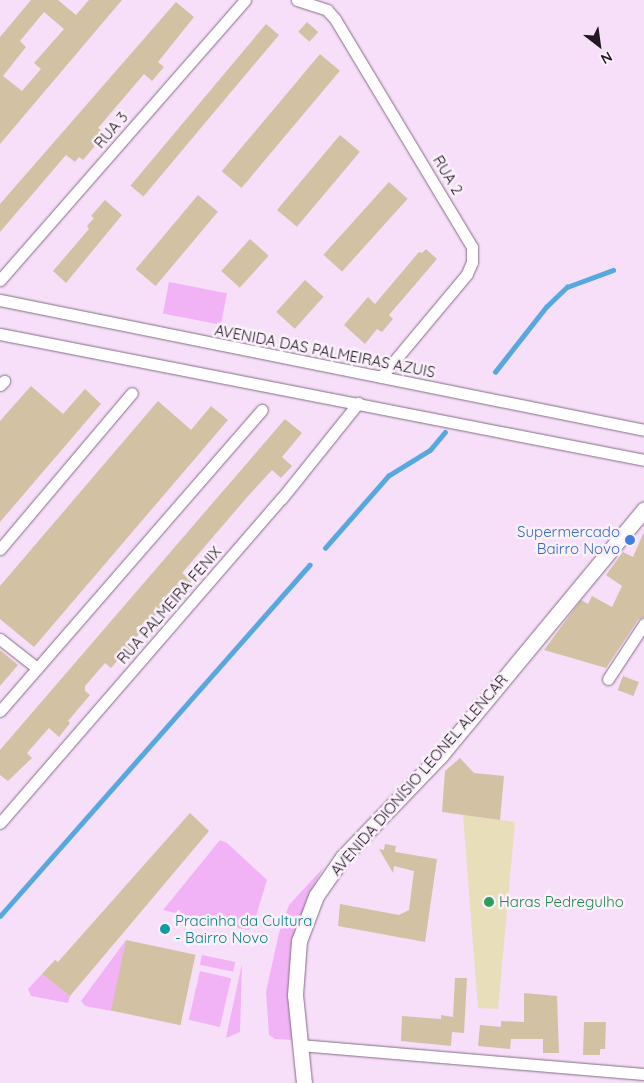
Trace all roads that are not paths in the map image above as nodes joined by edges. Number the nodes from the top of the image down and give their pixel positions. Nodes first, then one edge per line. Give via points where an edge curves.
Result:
1 (246, 0) edge
2 (297, 0) edge
3 (0, 280) edge
4 (0, 300) edge
5 (0, 334) edge
6 (381, 377) junction
7 (132, 393) dead end
8 (358, 403) junction
9 (262, 410) dead end
10 (644, 430) edge
11 (644, 460) edge
12 (644, 509) edge
13 (0, 549) edge
14 (644, 624) edge
15 (0, 639) edge
16 (37, 668) junction
17 (608, 679) dead end
18 (0, 711) edge
19 (0, 822) edge
20 (299, 1045) junction
21 (644, 1074) edge
22 (304, 1083) edge

1 - 3 street, RUA 3
2 - 6 street, RUA 2 via 327,10 335,20 472,247 468,274
4 - 6 street, AVENIDA DAS PALMEIRAS AZUIS
5 - 8 street
6 - 10 street, AVENIDA DAS PALMEIRAS AZUIS
7 - 13 street
8 - 11 street
8 - 19 street, RUA PALMEIRA FENIX via 282,498
9 - 16 street
12 - 20 street, AVENIDA DIONÍSIO LEONEL ALENCAR via 440,756 343,857 316,896 299,941 294,995
14 - 17 street
15 - 16 street
16 - 18 street
20 - 21 street
20 - 22 street, AVENIDA DIONÍSIO LEONEL ALENCAR

